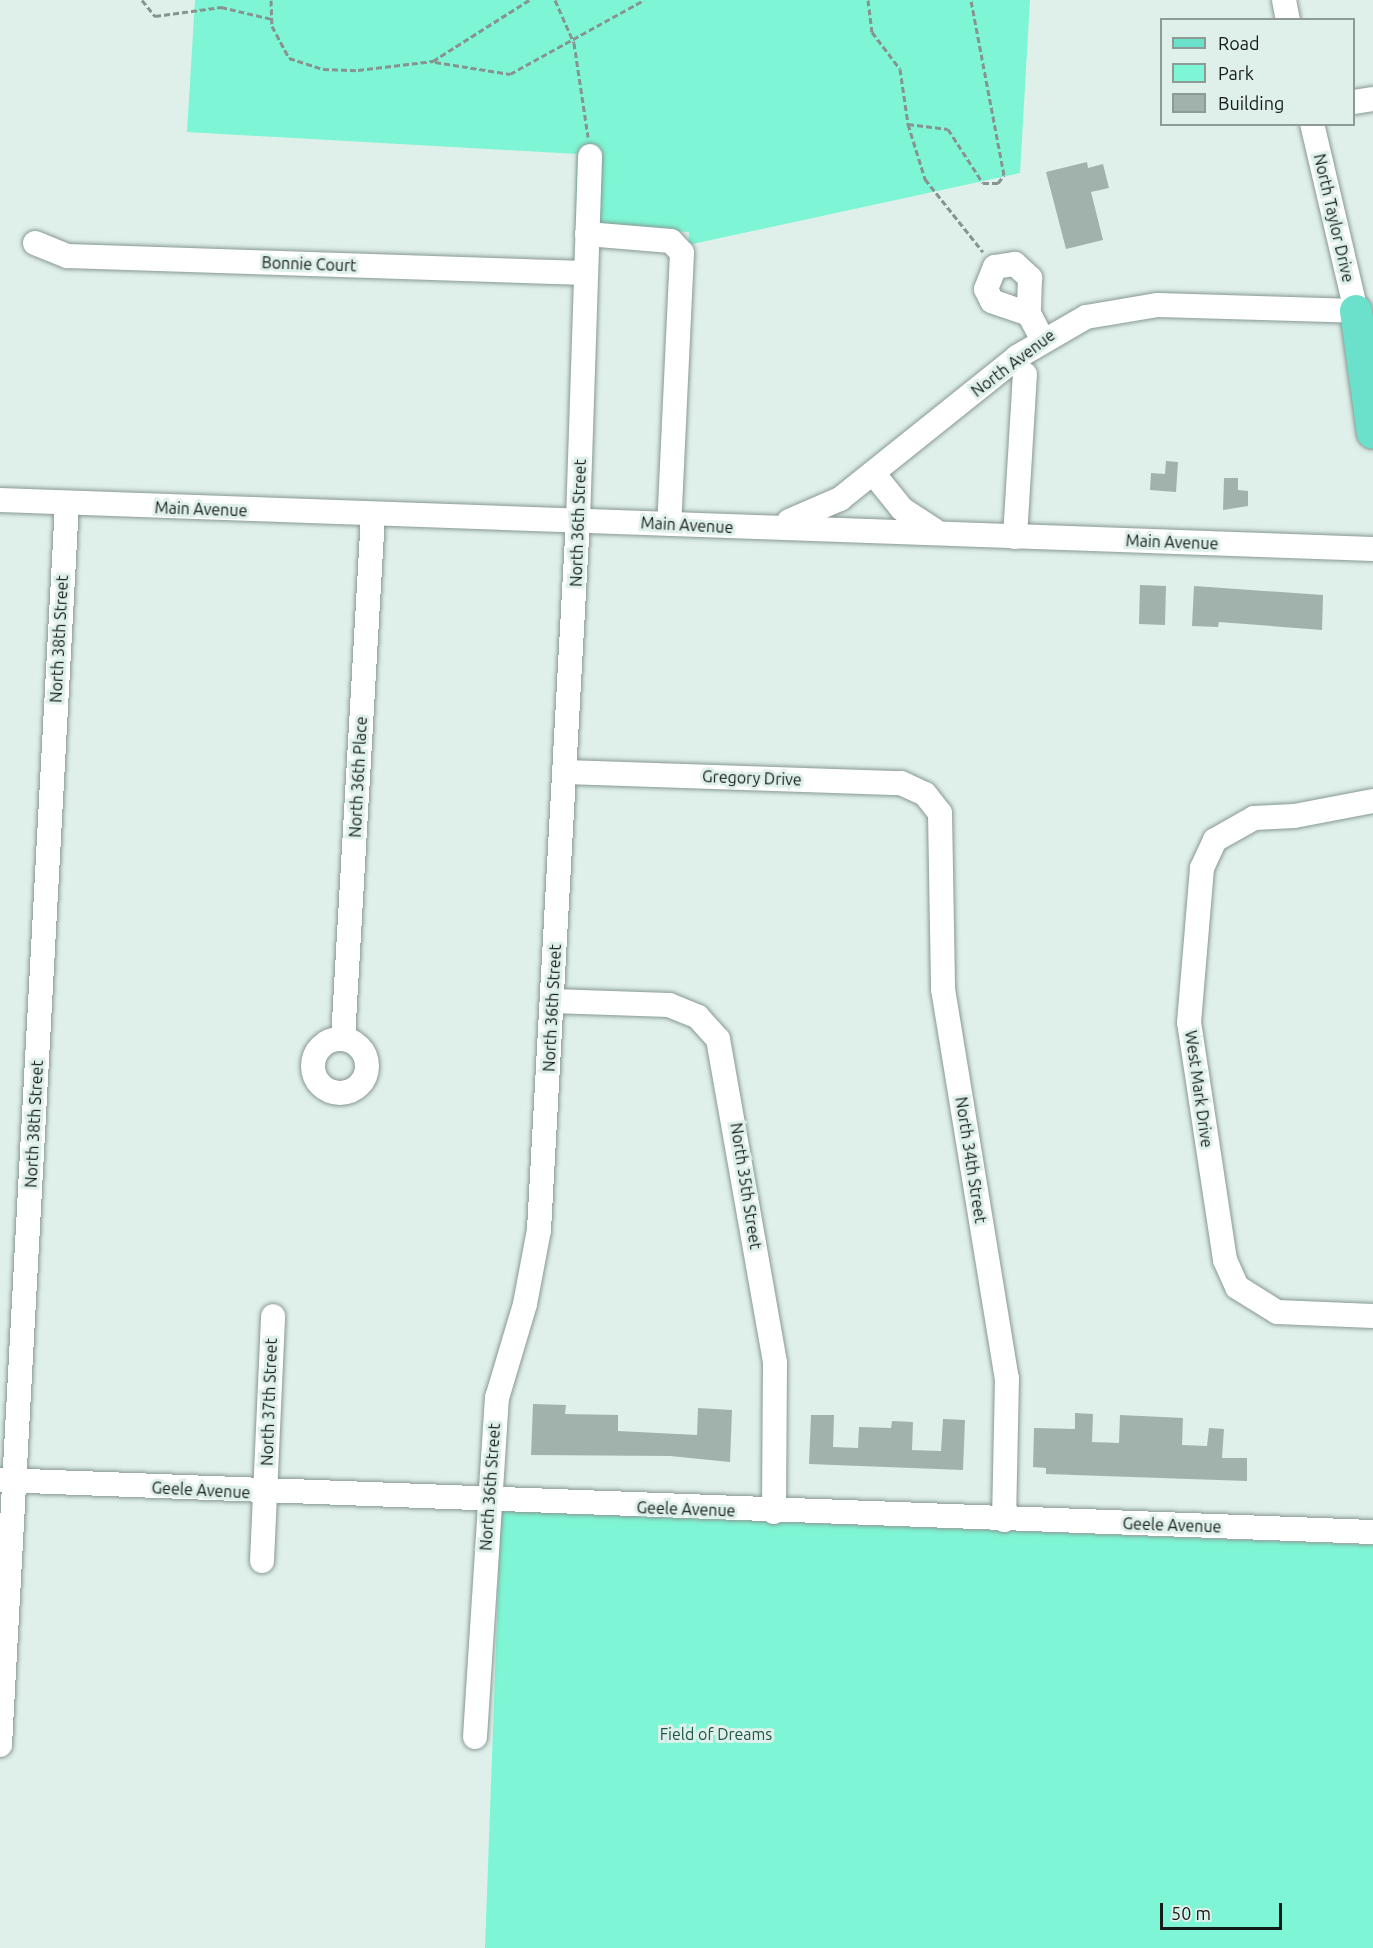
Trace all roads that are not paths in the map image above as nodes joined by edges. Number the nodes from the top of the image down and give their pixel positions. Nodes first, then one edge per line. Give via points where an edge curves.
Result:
1 (1284, 0) edge
2 (1288, 18) edge
3 (1373, 99) edge
4 (1355, 102) edge
5 (1313, 126) edge
6 (590, 156) road end
7 (587, 234) junction
8 (35, 243) dead end
9 (586, 273) junction
10 (1367, 311) edge
11 (1029, 314) junction
12 (1043, 340) junction
13 (1373, 362) edge
14 (1025, 374) dead end
15 (1373, 434) edge
16 (873, 473) junction
17 (0, 500) edge
18 (67, 503) junction
19 (373, 515) junction
20 (579, 520) junction
21 (669, 525) junction
22 (772, 526) junction
23 (940, 532) junction
24 (1015, 537) junction
25 (1373, 549) edge
26 (565, 772) junction
27 (933, 801) joint
28 (1373, 801) edge
29 (552, 1001) junction
30 (343, 1038) dead end
31 (273, 1316) dead end
32 (1373, 1316) edge
33 (6, 1480) edge
34 (266, 1494) junction
35 (488, 1502) junction
36 (774, 1512) junction
37 (1004, 1520) junction
38 (1373, 1532) edge
39 (262, 1561) dead end
40 (474, 1737) dead end
41 (0, 1745) edge

1 - 2 street
3 - 4 street
5 - 10 street, North Taylor Drive
6 - 7 street, North 36th Street
7 - 9 street, North 36th Street
7 - 21 street via 671,241 682,253
8 - 9 street, Bonnie Court via 67,256
9 - 20 street, North 36th Street
10 - 12 street, North Avenue via 1136,305 1086,317
10 - 13 main road, North Taylor Drive
10 - 15 main road, North Taylor Drive
11 - 11 street via 1030,278 1015,264 995,267 986,290 992,301
11 - 12 street
12 - 16 street, North Avenue
14 - 24 street
16 - 22 street, North Avenue via 818,511
16 - 23 street via 902,509
17 - 18 street, Main Avenue
18 - 19 street, Main Avenue
18 - 33 street, North 38th Street
19 - 20 street, Main Avenue
19 - 30 street, North 36th Place
20 - 21 street, Main Avenue
20 - 26 street, North 36th Street
21 - 22 street, Main Avenue
22 - 23 street, Main Avenue
23 - 24 street, Main Avenue
24 - 25 street, Main Avenue
26 - 27 street, Gregory Drive via 901,783
26 - 29 street, North 36th Street
27 - 37 street, North 34th Street via 944,836 943,988 1007,1378
28 - 32 street, West Mark Drive via 1304,815 1254,818 1215,840 1202,868 1189,1022 1225,1260 1237,1287 1277,1312
29 - 35 street, North 36th Street via 539,1230 525,1304 497,1398
29 - 36 street, North 35th Street via 669,1005 698,1017 718,1039 775,1363
31 - 34 street, North 37th Street
33 - 34 street, Geele Avenue
33 - 41 street, North 38th Street
34 - 35 street, Geele Avenue
34 - 39 street, North 37th Street
35 - 36 street, Geele Avenue
35 - 40 street, North 36th Street
36 - 37 street, Geele Avenue
37 - 38 street, Geele Avenue

